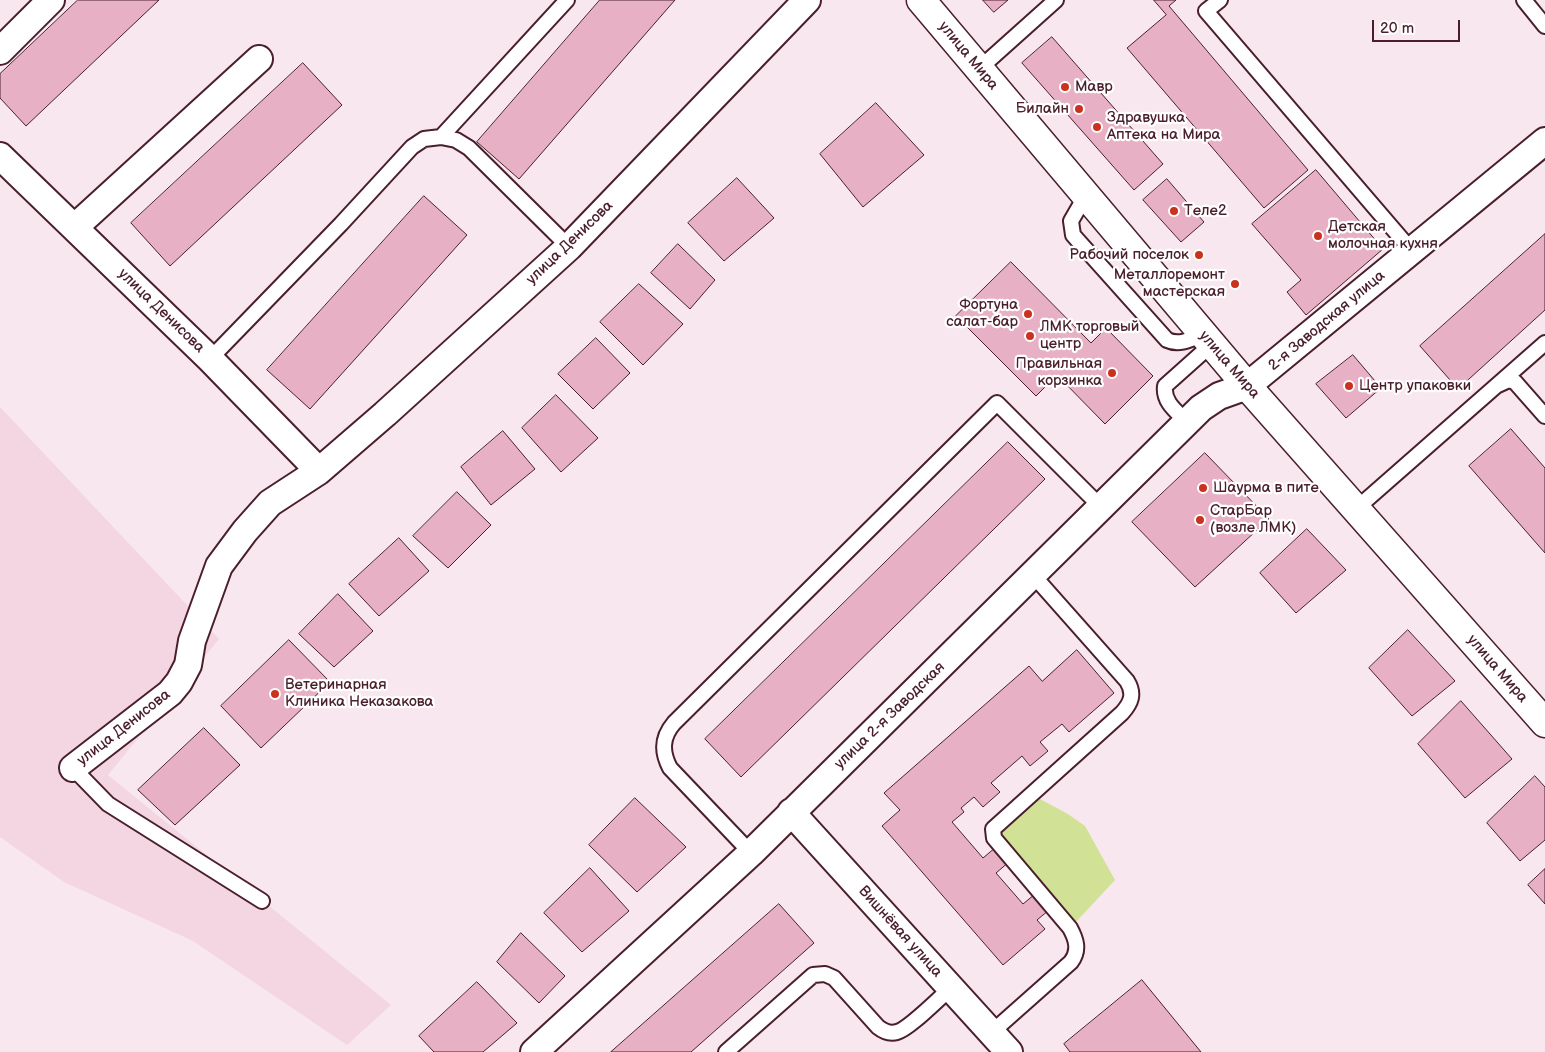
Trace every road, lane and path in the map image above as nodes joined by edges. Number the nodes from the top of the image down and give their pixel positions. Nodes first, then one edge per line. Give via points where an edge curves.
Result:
1 (51, 0) edge
2 (567, 0) edge
3 (807, 0) edge
4 (921, 0) edge
5 (1056, 0) edge
6 (1220, 0) edge
7 (1524, 0) edge
8 (1545, 26) edge
9 (0, 51) edge
10 (259, 59) dead end
11 (979, 69) junction
12 (441, 137) junction
13 (1545, 141) edge
14 (0, 156) edge
15 (75, 227) junction
16 (569, 247) junction
17 (1412, 251) junction
18 (1207, 339) junction
19 (1545, 343) edge
20 (210, 360) junction
21 (1248, 386) junction
22 (1494, 388) junction
23 (1545, 416) edge
24 (1186, 422) junction
25 (319, 471) junction
26 (1102, 507) junction
27 (1356, 509) junction
28 (1033, 575) junction
29 (1545, 723) edge
30 (73, 768) joint
31 (791, 812) junction
32 (751, 853) junction
33 (262, 902) dead end
34 (950, 988) junction
35 (991, 1033) junction
36 (534, 1052) edge
37 (726, 1052) edge
38 (1009, 1052) edge

1 - 9 street
2 - 12 lane
3 - 16 street, улица Денисова
4 - 11 street, улица Мира
5 - 11 lane
6 - 17 lane via 1206,12
7 - 8 lane
10 - 15 street
11 - 18 street, улица Мира
12 - 16 lane via 456,140 469,148
12 - 20 lane via 417,142
13 - 17 street, 2-я Заводская улица
14 - 15 street, улица Денисова
15 - 20 street, улица Денисова
16 - 25 street, улица Денисова
17 - 21 street, 2-я Заводская улица
18 - 21 street, улица Мира
18 - 24 lane via 1165,386 1165,397
19 - 22 lane
20 - 25 street, улица Денисова
21 - 24 street, улица 2-я Заводская via 1219,396
21 - 27 street, улица Мира
22 - 23 lane via 1505,381 1515,382
22 - 27 lane
24 - 26 street, улица 2-я Заводская
25 - 30 street, улица Денисова via 270,503 219,566 192,641 188,666 170,693
26 - 28 street, улица 2-я Заводская
26 - 32 lane via 997,403 674,723 664,739 670,768
27 - 29 street, улица Мира
28 - 31 street, улица 2-я Заводская
28 - 35 lane via 1127,681 1132,694 1122,713 992,829 994,838 1070,928 1076,946 1071,962
30 - 33 lane via 108,804
31 - 32 street, улица 2-я Заводская
31 - 34 street, Вишнёвая улица
32 - 36 street, улица 2-я Заводская
34 - 35 street, Вишнёвая улица
34 - 37 lane via 901,1031 892,1033 878,1027 834,978 825,974 812,975
35 - 38 street, Вишнёвая улица

